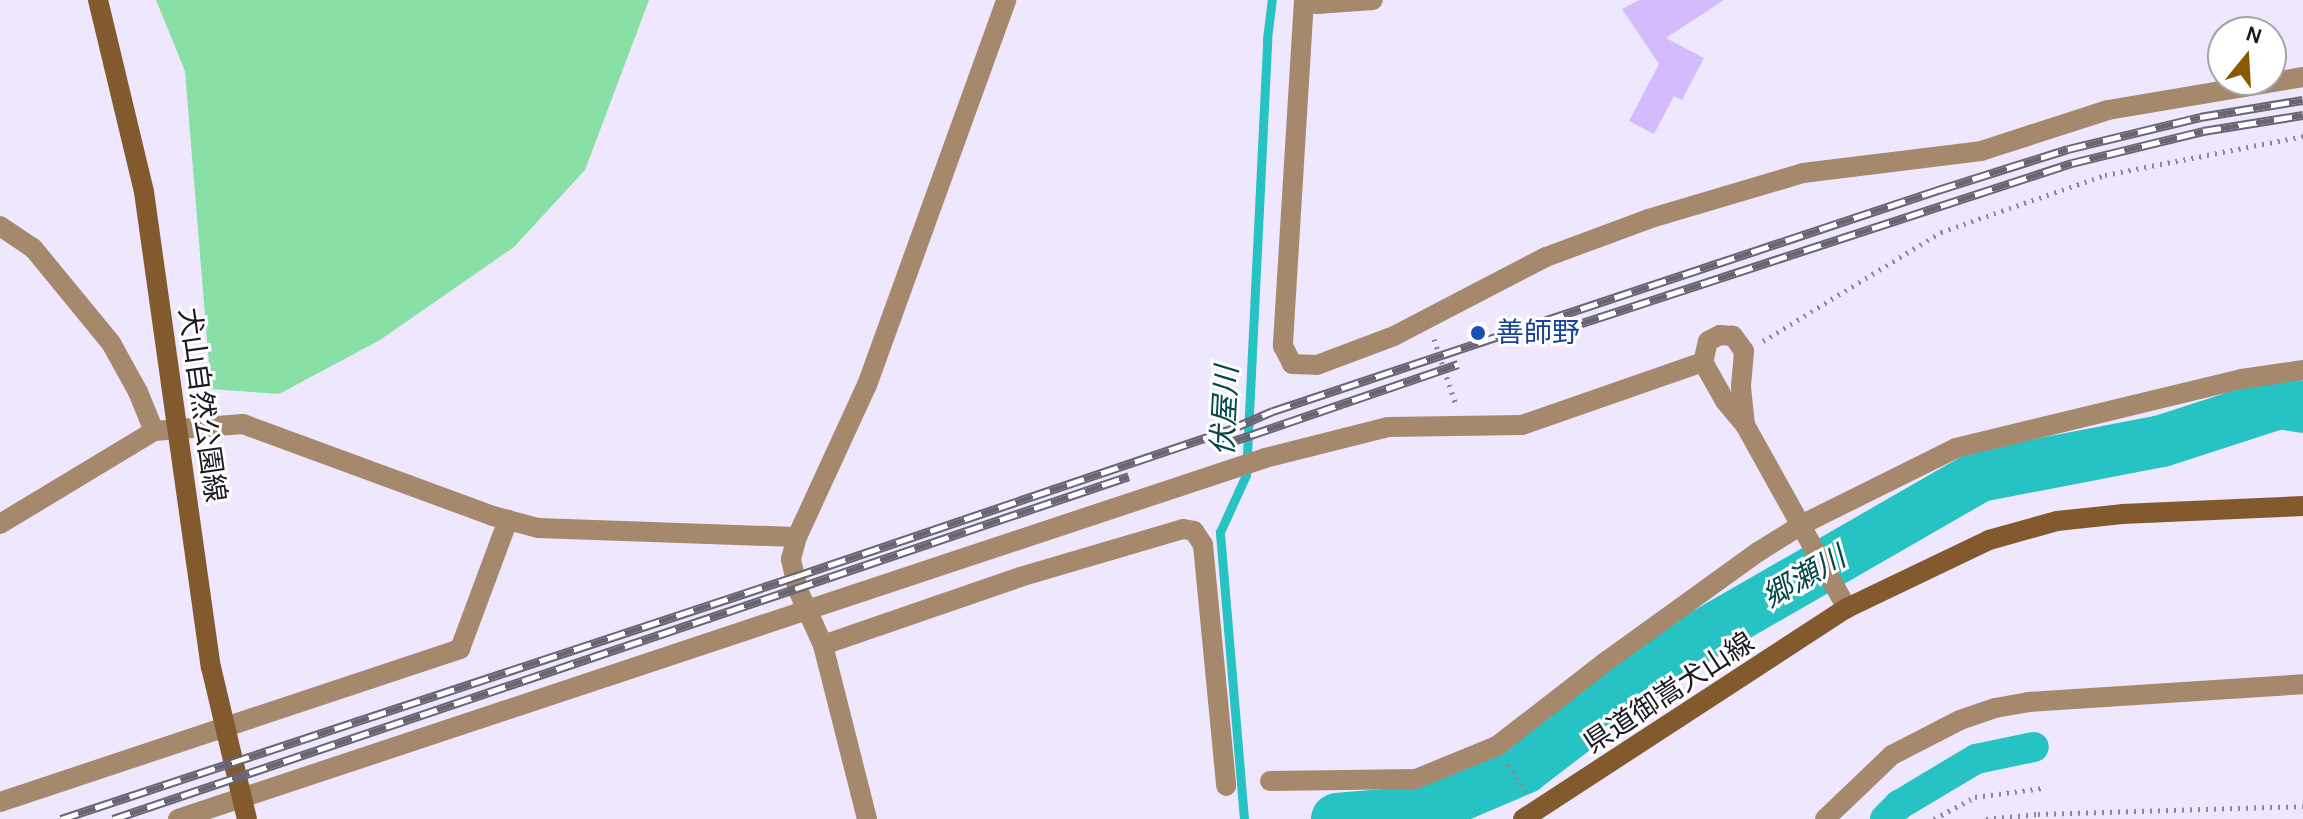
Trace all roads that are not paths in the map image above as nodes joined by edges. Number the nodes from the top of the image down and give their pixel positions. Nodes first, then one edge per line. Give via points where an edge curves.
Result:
1 (98, 0) edge
2 (1006, 0) edge
3 (1304, 0) edge
4 (1373, 0) edge
5 (2303, 77) edge
6 (0, 226) edge
7 (1703, 362) junction
8 (2303, 370) edge
9 (1745, 425) junction
10 (154, 431) junction
11 (2303, 506) edge
12 (508, 520) junction
13 (0, 524) edge
14 (1803, 524) junction
15 (797, 537) junction
16 (1847, 608) junction
17 (810, 612) junction
18 (823, 645) junction
19 (2303, 684) edge
20 (1270, 781) dead end
21 (1226, 786) dead end
22 (0, 802) edge
23 (178, 819) edge
24 (247, 819) edge
25 (867, 819) edge
26 (1523, 819) edge
27 (1825, 819) edge

1 - 24 main road, 犬山自然公園線 via 144,192 211,667
2 - 15 street via 867,385
3 - 4 street
3 - 5 street via 1283,346 1292,364 1317,365 1394,336 1546,257 1648,219 1803,173 1981,151 2108,110
6 - 10 street via 33,248 111,343
7 - 9 street
7 - 9 street via 1708,341 1720,335 1733,336 1744,351
7 - 17 street via 1522,425 1388,427 1265,458
8 - 14 street via 2242,379 1956,448
9 - 14 street
10 - 12 street via 243,424
10 - 13 street
11 - 16 main road, 県道御嵩犬山線 via 2057,521 1989,540
12 - 15 street via 538,528
12 - 22 street via 460,649
14 - 16 street
14 - 20 street via 1608,660 1497,746 1416,779
15 - 17 street via 791,559 794,577
16 - 26 main road, 県道御嵩犬山線
17 - 18 street
17 - 23 street
18 - 21 street via 1020,577 1183,529 1194,531 1203,545
18 - 25 street
19 - 27 street via 1995,708 1892,755

